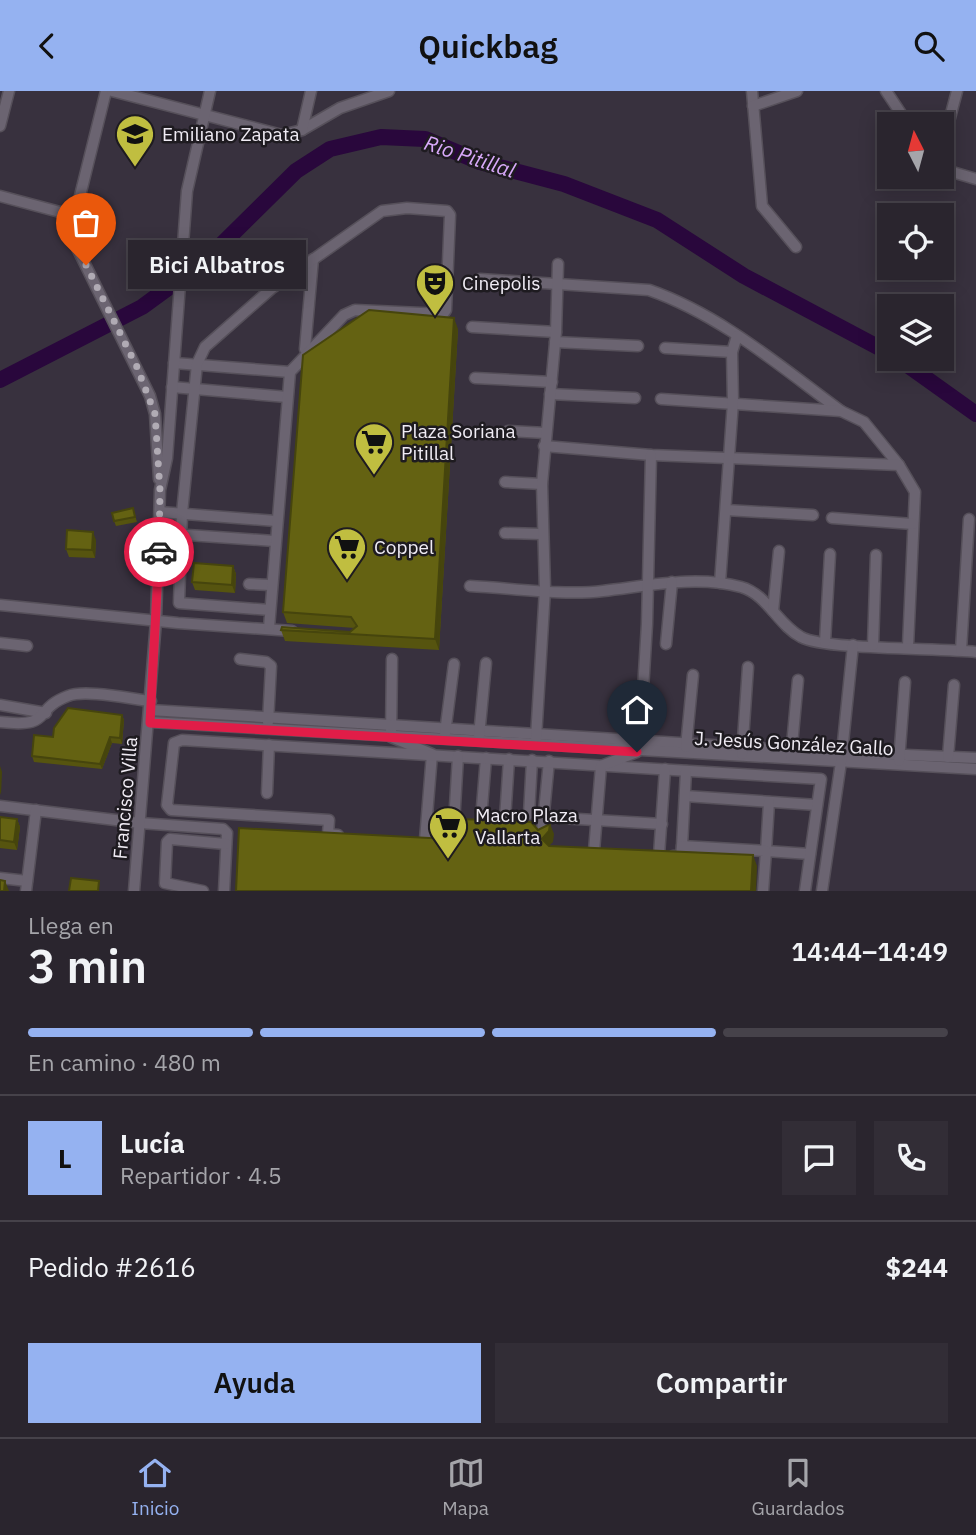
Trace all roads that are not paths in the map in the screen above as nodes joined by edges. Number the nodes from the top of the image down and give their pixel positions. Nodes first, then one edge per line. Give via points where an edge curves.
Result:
1 (9, 91) edge
2 (106, 91) edge
3 (112, 91) edge
4 (210, 91) edge
5 (311, 91) edge
6 (389, 91) edge
7 (752, 91) edge
8 (797, 91) edge
9 (886, 91) edge
10 (957, 91) edge
11 (753, 106) junction
12 (900, 112) edge
13 (951, 112) edge
14 (204, 113) junction
15 (0, 126) edge
16 (302, 130) junction
17 (954, 173) edge
18 (976, 179) edge
19 (0, 195) edge
20 (75, 216) junction
21 (796, 247) dead end
22 (313, 259) junction
23 (558, 264) dead end
24 (480, 279) dead end
25 (557, 284) junction
26 (472, 327) dead end
27 (737, 335) junction
28 (555, 337) junction
29 (638, 346) dead end
30 (665, 348) dead end
31 (310, 350) junction
32 (732, 352) junction
33 (174, 363) junction
34 (197, 364) junction
35 (290, 372) junction
36 (475, 378) dead end
37 (552, 382) junction
38 (172, 387) junction
39 (194, 389) junction
40 (550, 394) junction
41 (287, 397) junction
42 (635, 398) dead end
43 (661, 400) dead end
44 (733, 402) junction
45 (841, 411) junction
46 (508, 431) dead end
47 (545, 433) junction
48 (544, 446) junction
49 (651, 455) junction
50 (730, 457) junction
51 (898, 465) junction
52 (505, 482) dead end
53 (542, 484) junction
54 (160, 490) junction
55 (726, 510) junction
56 (160, 512) junction
57 (182, 513) junction
58 (813, 515) dead end
59 (832, 518) dead end
60 (969, 519) dead end
61 (276, 520) junction
62 (913, 524) junction
63 (159, 533) junction
64 (505, 533) dead end
65 (181, 534) junction
66 (541, 534) junction
67 (274, 541) junction
68 (779, 551) dead end
69 (830, 554) dead end
70 (876, 555) dead end
71 (647, 583) junction
72 (672, 583) junction
73 (720, 583) junction
74 (249, 584) dead end
75 (271, 585) junction
76 (470, 586) dead end
77 (545, 589) junction
78 (179, 603) junction
79 (0, 605) edge
80 (270, 610) junction
81 (773, 611) junction
82 (156, 621) junction
83 (178, 623) junction
84 (269, 628) junction
85 (307, 632) edge
86 (825, 642) junction
87 (0, 643) edge
88 (666, 644) dead end
89 (853, 645) junction
90 (873, 645) junction
91 (27, 646) dead end
92 (908, 646) junction
93 (961, 650) junction
94 (976, 652) edge
95 (240, 659) dead end
96 (392, 659) dead end
97 (486, 663) dead end
98 (454, 664) dead end
99 (748, 667) dead end
100 (693, 675) dead end
101 (798, 680) dead end
102 (905, 682) dead end
103 (954, 685) dead end
104 (0, 705) edge
105 (151, 706) junction
106 (46, 713) junction
107 (268, 718) junction
108 (0, 722) edge
109 (150, 723) junction
110 (390, 724) junction
111 (446, 728) junction
112 (268, 729) junction
113 (480, 730) junction
114 (536, 733) junction
115 (391, 737) junction
116 (640, 739) junction
117 (444, 740) junction
118 (478, 741) junction
119 (686, 743) junction
120 (270, 745) junction
121 (536, 746) junction
122 (637, 752) junction
123 (742, 752) junction
124 (432, 754) junction
125 (685, 755) junction
126 (791, 755) junction
127 (458, 756) junction
128 (948, 757) junction
129 (485, 758) junction
130 (842, 758) junction
131 (976, 758) edge
132 (509, 759) junction
133 (532, 760) junction
134 (899, 760) junction
135 (549, 761) junction
136 (601, 765) junction
137 (665, 769) junction
138 (976, 769) edge
139 (686, 771) junction
140 (267, 793) dead end
141 (685, 796) junction
142 (769, 801) junction
143 (817, 804) junction
144 (0, 806) edge
145 (36, 810) junction
146 (529, 814) dead end
147 (544, 817) junction
148 (481, 819) edge
149 (505, 819) edge
150 (597, 820) junction
151 (140, 823) junction
152 (662, 824) junction
153 (226, 830) junction
154 (239, 831) edge
155 (542, 833) edge
156 (315, 834) edge
157 (328, 834) junction
158 (354, 836) edge
159 (412, 839) edge
160 (425, 840) junction
161 (226, 844) junction
162 (682, 846) junction
163 (582, 850) edge
164 (766, 851) junction
165 (810, 854) junction
166 (0, 878) edge
167 (27, 886) edge
168 (134, 891) edge
169 (203, 891) edge
170 (224, 891) edge
171 (763, 891) edge
172 (805, 891) edge
173 (822, 891) edge

1 - 15 street
2 - 20 street
3 - 14 street
4 - 14 street
5 - 16 street
6 - 16 street via 340,108
7 - 11 street
8 - 11 street
9 - 12 street
10 - 13 street
11 - 21 street via 762,206
14 - 16 street via 282,135
14 - 33 street via 187,191
17 - 18 street
19 - 20 street
20 - 54 street via 77,248 131,354 155,414
22 - 31 street via 305,349
22 - 31 street via 382,211 427,209 450,215 446,310 438,316 355,310 344,315
22 - 34 street via 205,347
23 - 25 street
24 - 25 street
25 - 27 street via 649,291 669,297
25 - 28 street
26 - 28 street
27 - 32 street
27 - 45 street
28 - 29 street
28 - 37 street
30 - 32 street
31 - 35 street
32 - 44 street
33 - 34 street
33 - 38 street
34 - 35 street
34 - 39 street
35 - 41 street
36 - 37 street
37 - 40 street
38 - 39 street
38 - 54 street, Francisco Villa
39 - 41 street
39 - 57 street
40 - 42 street
40 - 47 street
41 - 61 street
43 - 44 street
44 - 45 street
44 - 50 street
45 - 51 street via 864,422
46 - 47 street
47 - 48 street
48 - 49 street
48 - 53 street
49 - 50 street
49 - 71 street
50 - 51 street
50 - 55 street
51 - 62 street via 915,492
52 - 53 street
53 - 66 street
54 - 56 street, Francisco Villa
55 - 58 street
55 - 73 street
56 - 57 street
56 - 63 street, Francisco Villa
57 - 61 street
57 - 65 street
59 - 62 street
60 - 93 street
61 - 67 street
62 - 92 street
63 - 65 street
63 - 82 street, Francisco Villa
64 - 66 street
65 - 67 street
65 - 78 street
66 - 77 street
67 - 75 street
68 - 81 street
69 - 86 street
70 - 90 street
71 - 72 street
71 - 77 street via 602,591
71 - 116 street
72 - 73 street
72 - 88 street
73 - 81 street via 756,594
74 - 75 street
75 - 80 street
76 - 77 street
77 - 114 street
78 - 80 street
78 - 83 street
79 - 82 street
80 - 84 street
81 - 86 street via 802,638
82 - 83 street
82 - 105 street, Francisco Villa
83 - 84 street
84 - 85 street
86 - 89 street
87 - 91 street
89 - 90 street
89 - 130 street
90 - 92 street
92 - 93 street
93 - 94 street
95 - 107 street via 271,666
96 - 110 street
97 - 113 street
98 - 111 street
99 - 123 street
100 - 119 street
101 - 126 street
102 - 134 street
103 - 128 street
104 - 106 street
105 - 106 street, J. Jesús González Gallo via 76,694
105 - 107 street, J. Jesús González Gallo
105 - 109 street, Francisco Villa
106 - 108 street, J. Jesús González Gallo via 27,725
107 - 110 street, J. Jesús González Gallo
107 - 112 street
109 - 112 street, J. Jesús González Gallo
109 - 151 street, Francisco Villa
110 - 111 street, J. Jesús González Gallo
110 - 115 street
111 - 113 street, J. Jesús González Gallo
111 - 117 street
112 - 115 street, J. Jesús González Gallo
113 - 114 street, J. Jesús González Gallo
113 - 118 street
114 - 116 street, J. Jesús González Gallo
114 - 121 street
115 - 117 street, J. Jesús González Gallo
115 - 124 street
116 - 119 street, J. Jesús González Gallo
116 - 122 street
117 - 118 street, J. Jesús González Gallo
118 - 121 street, J. Jesús González Gallo
119 - 123 street, J. Jesús González Gallo
119 - 125 street
120 - 124 street
120 - 140 street
120 - 157 street via 178,741 172,747 167,807 330,820
121 - 122 street, J. Jesús González Gallo
122 - 125 street, J. Jesús González Gallo
122 - 136 street
123 - 125 street, J. Jesús González Gallo
123 - 126 street, J. Jesús González Gallo
124 - 127 street
124 - 160 street
126 - 130 street, J. Jesús González Gallo
127 - 129 street
127 - 160 street via 453,841
128 - 131 street, J. Jesús González Gallo
128 - 134 street, J. Jesús González Gallo
129 - 132 street
129 - 148 street
130 - 134 street, J. Jesús González Gallo
130 - 173 street
132 - 133 street
132 - 149 street
133 - 135 street
133 - 146 street
134 - 138 street, J. Jesús González Gallo
135 - 136 street
135 - 147 street
136 - 137 street
136 - 150 street
137 - 139 street
137 - 152 street
139 - 141 street
139 - 143 street via 821,779
141 - 142 street
141 - 162 street
142 - 143 street
142 - 164 street
143 - 165 street
144 - 145 street
145 - 151 street
145 - 167 street
147 - 150 street
147 - 155 street
150 - 152 street
150 - 163 street via 600,851
151 - 153 street
151 - 168 street, Francisco Villa
152 - 162 street via 654,854 681,856
153 - 154 street
153 - 161 street
156 - 157 street
157 - 158 street
159 - 160 street
161 - 169 street via 167,842 164,883
161 - 170 street
162 - 164 street
164 - 165 street
164 - 171 street
165 - 172 street
166 - 167 street

